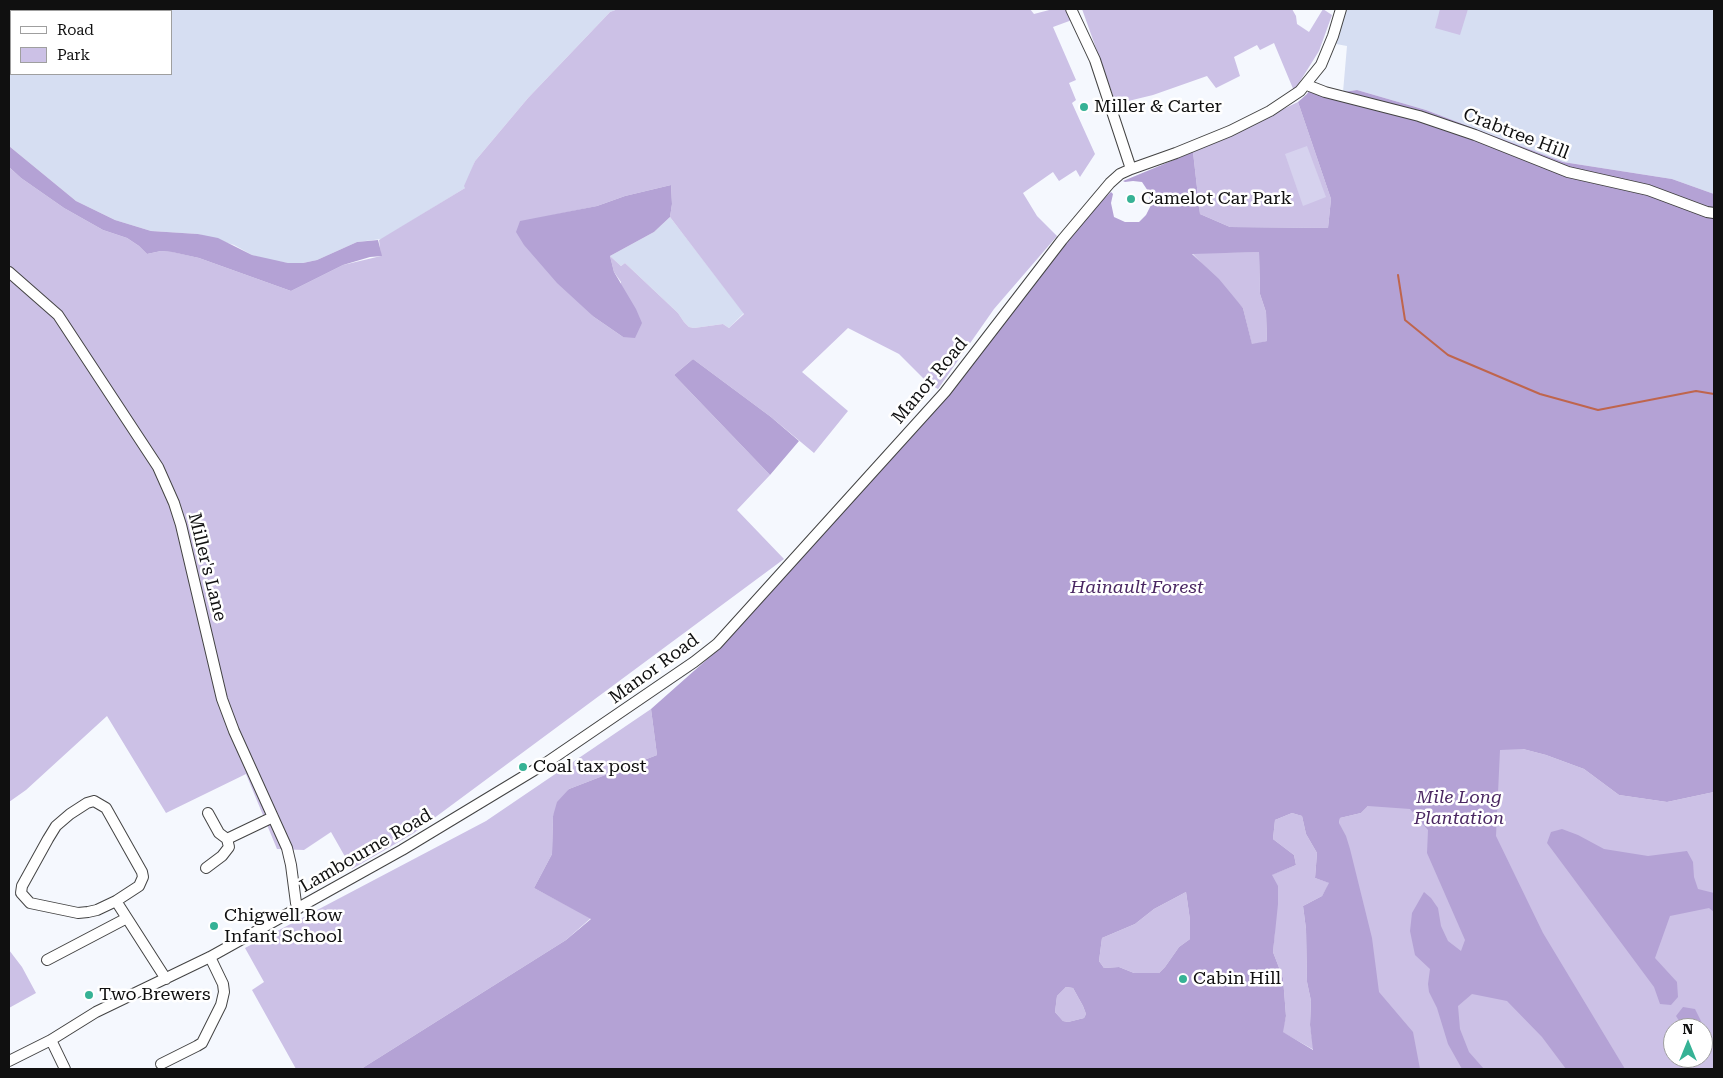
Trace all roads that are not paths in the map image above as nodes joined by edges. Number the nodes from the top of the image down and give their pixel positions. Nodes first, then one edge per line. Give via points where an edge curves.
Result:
1 (1071, 9) edge
2 (1341, 9) edge
3 (1307, 85) junction
4 (1131, 169) junction
5 (1714, 213) edge
6 (9, 272) edge
7 (524, 776) joint
8 (208, 813) dead end
9 (272, 817) junction
10 (227, 839) junction
11 (206, 868) dead end
12 (116, 901) junction
13 (298, 908) junction
14 (126, 918) junction
15 (210, 957) junction
16 (47, 960) dead end
17 (166, 979) junction
18 (51, 1040) junction
19 (9, 1061) edge
20 (162, 1064) dead end
21 (65, 1069) edge

1 - 4 street via 1098,67
2 - 3 street, Manor Road via 1326,56
3 - 4 street, Manor Road via 1286,102 1238,127
3 - 5 street, Crabtree Hill via 1475,134 1568,172 1648,190
4 - 7 street, Manor Road via 1120,174 1102,191 945,392 717,644 665,683
6 - 9 street, Miller's Lane via 58,314 158,467 181,525 222,699
7 - 13 street, Lambourne Road
8 - 10 street via 219,833
9 - 10 street
9 - 13 street, Miller's Lane via 287,848
10 - 11 street via 229,847 226,852
12 - 12 street via 98,910 78,913 30,903 21,893 56,826 94,801 106,808 143,877 139,886
12 - 14 street
13 - 15 street, Lambourne Road
14 - 16 street
14 - 17 street
15 - 17 street, Lambourne Road
15 - 20 street via 224,992 221,1005 198,1046
17 - 18 street, Lambourne Road via 96,1012
18 - 19 street, Lambourne Road
18 - 21 street

